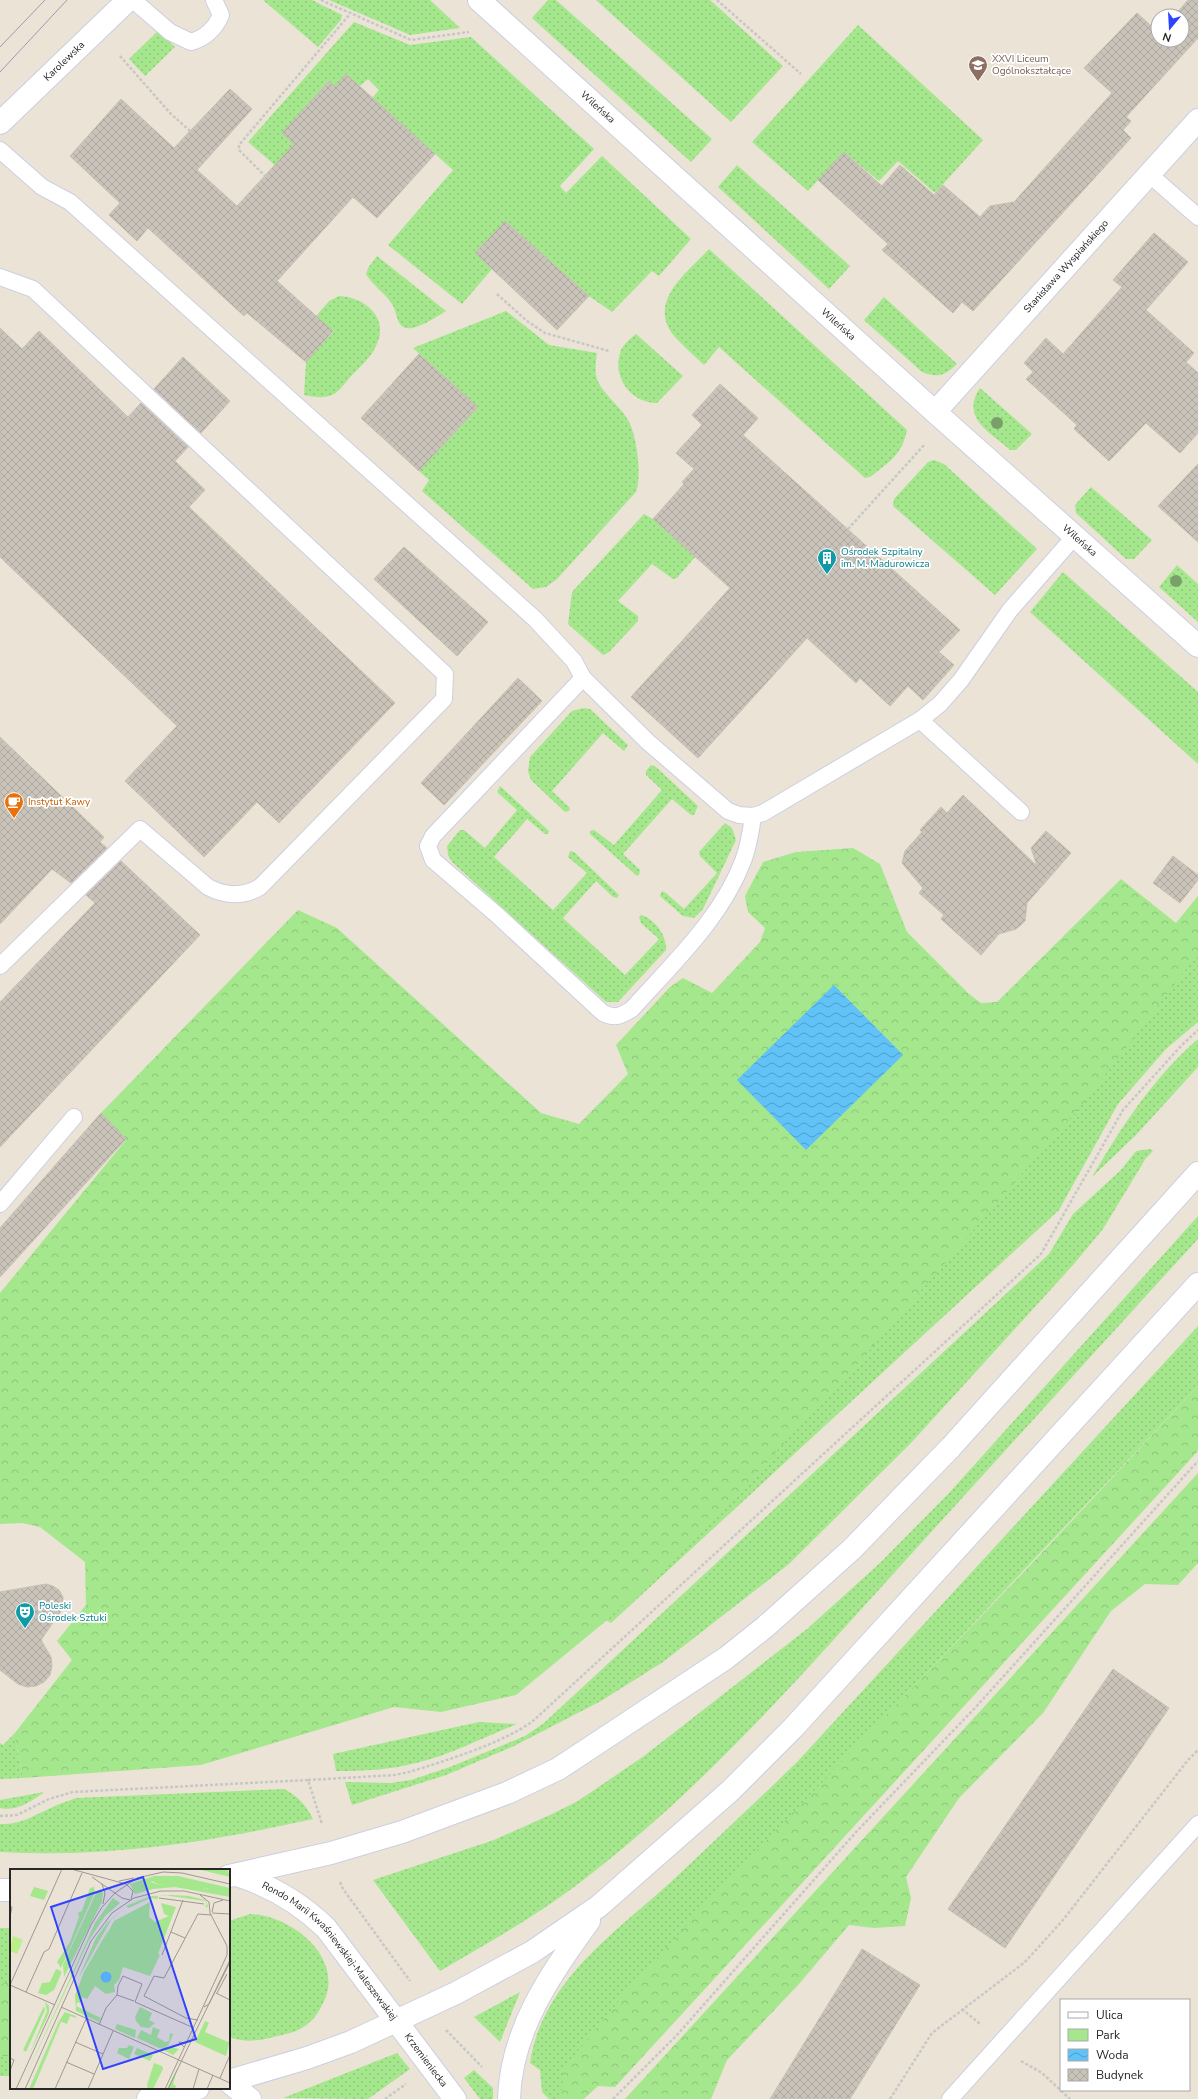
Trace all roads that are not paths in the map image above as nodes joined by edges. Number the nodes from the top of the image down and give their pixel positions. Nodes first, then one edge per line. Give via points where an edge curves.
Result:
1 (128, 0) edge
2 (134, 0) edge
3 (214, 0) edge
4 (480, 0) edge
5 (1198, 120) edge
6 (0, 123) edge
7 (0, 150) edge
8 (1150, 175) junction
9 (1198, 217) edge
10 (0, 277) edge
11 (935, 412) junction
12 (1075, 536) junction
13 (1198, 646) edge
14 (583, 678) junction
15 (920, 720) junction
16 (1021, 812) dead end
17 (753, 816) junction
18 (0, 966) edge
19 (74, 1117) dead end
20 (1198, 1173) edge
21 (0, 1204) edge
22 (1198, 1284) edge
23 (1198, 1824) edge
24 (232, 1878) edge
25 (599, 1906) junction
26 (397, 2022) junction
27 (230, 2081) edge
28 (230, 2082) edge
29 (193, 2089) edge
30 (148, 2099) edge
31 (250, 2099) edge
32 (455, 2099) edge
33 (509, 2099) edge
34 (950, 2099) edge

1 - 6 main road, Karolewska
2 - 3 lane via 170,32 191,42 202,40 218,21 221,15
4 - 11 main road, Wileńska
5 - 8 main road, Stanisława Wyspiańskiego
7 - 14 lane via 42,187 70,202 535,619 574,661
8 - 9 lane
8 - 11 main road, Stanisława Wyspiańskiego
10 - 18 lane via 33,289 445,674 444,699 260,887 250,893 234,894 221,894 208,888 140,829
11 - 12 main road, Wileńska
12 - 13 main road, Wileńska
12 - 15 lane via 1010,610 961,680 940,704
14 - 17 lane via 648,742 728,811
14 - 17 lane via 434,836 428,846 433,860 603,1013 619,1017 632,1010 712,917 743,862
15 - 16 lane
15 - 17 lane via 763,813
19 - 21 lane
20 - 24 main road via 951,1447 852,1549 765,1627 726,1658 558,1769 507,1793 402,1832
22 - 25 main road via 793,1728 730,1791
23 - 34 lane
24 - 26 main road, Rondo Marii Kwaśniewskiej-Maleszewskiej via 259,1882 306,1910 322,1924
25 - 26 main road via 532,1952
25 - 33 main road via 551,1974 532,2007 514,2057
26 - 27 main road, Rondo Marii Kwaśniewskiej-Maleszewskiej via 351,2042
26 - 32 main road, Krzemieniecka
28 - 31 main road
29 - 30 main road

